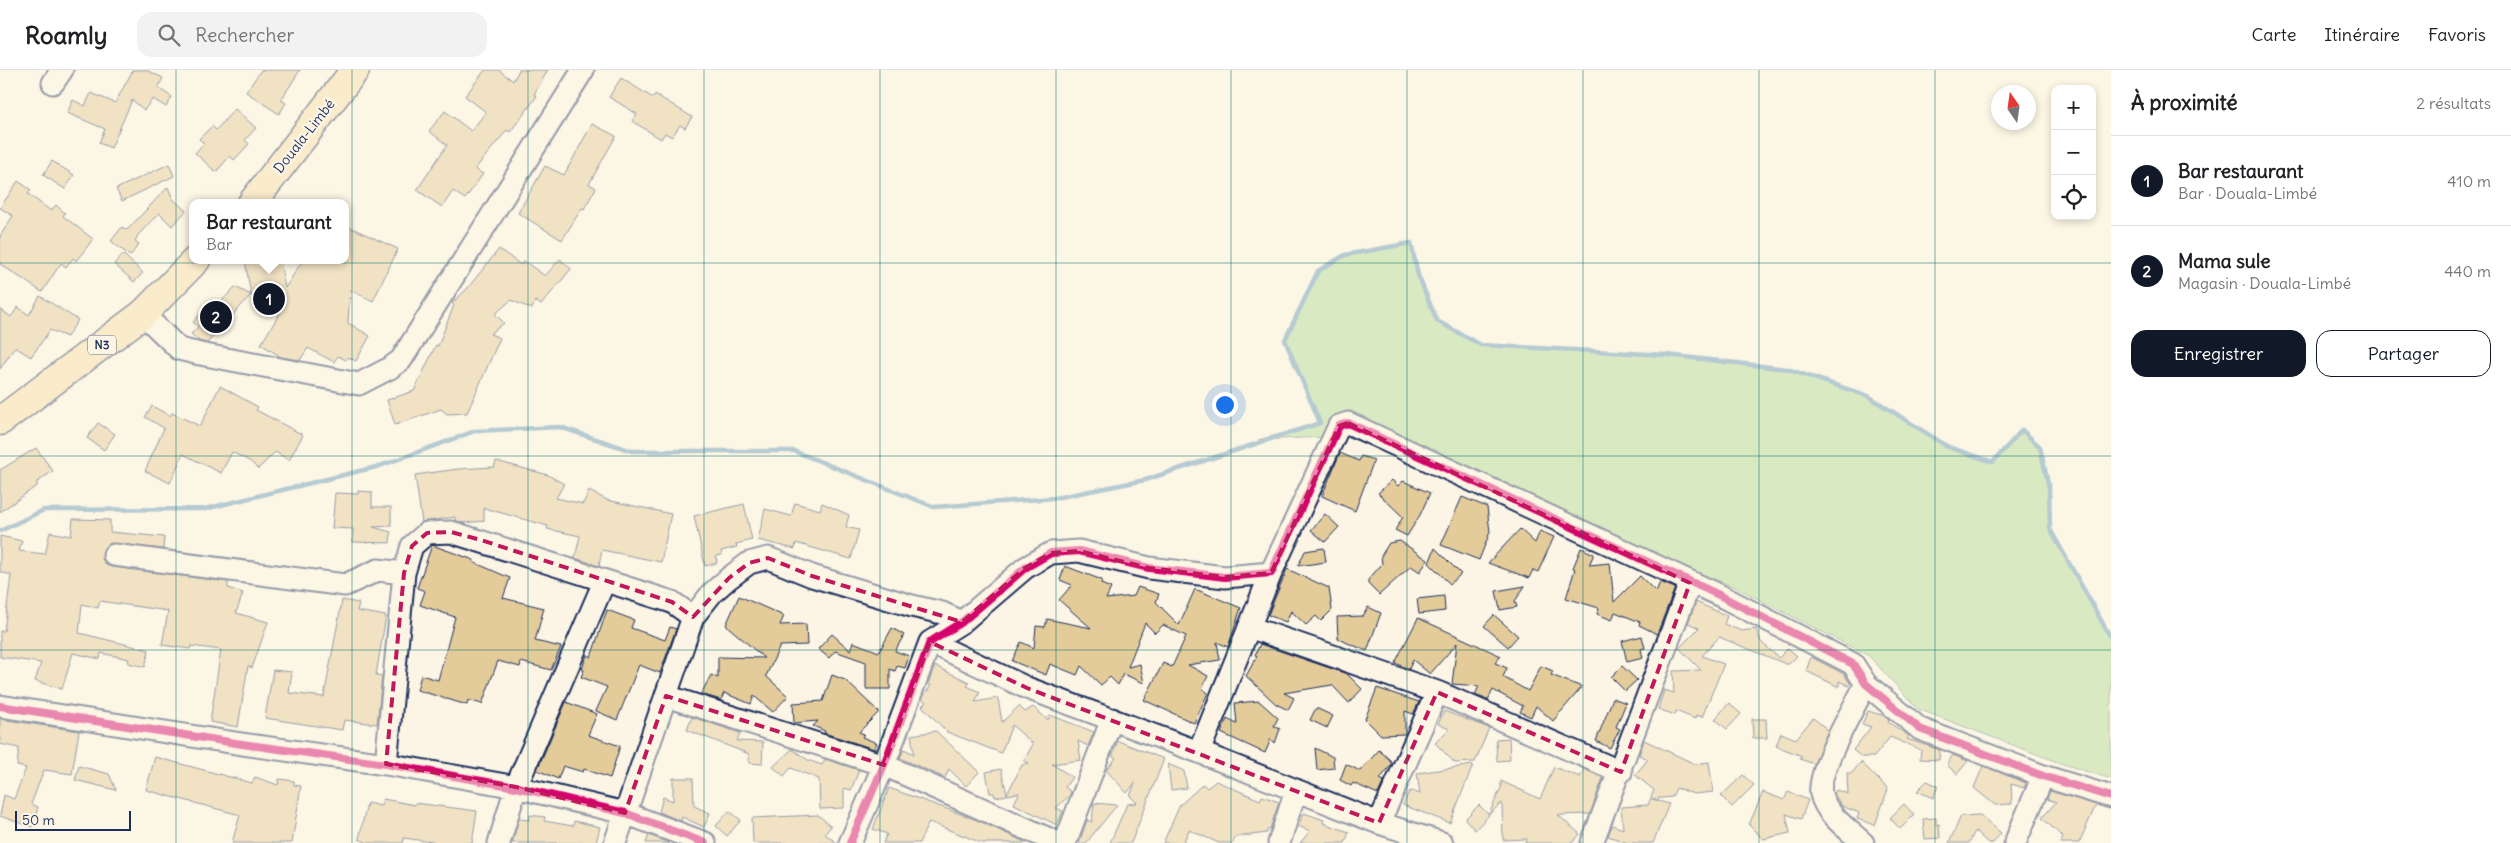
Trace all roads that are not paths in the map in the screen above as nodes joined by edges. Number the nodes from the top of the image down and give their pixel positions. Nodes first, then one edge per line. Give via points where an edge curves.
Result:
1 (355, 70) edge
2 (582, 70) edge
3 (255, 199) edge
4 (192, 264) edge
5 (143, 314) junction
6 (4, 416) edge
7 (114, 555) dead end
8 (404, 573) junction
9 (1271, 573) junction
10 (604, 582) junction
11 (1690, 583) junction
12 (693, 618) junction
13 (962, 622) junction
14 (1250, 627) junction
15 (930, 642) junction
16 (1866, 684) junction
17 (1437, 692) junction
18 (666, 696) junction
19 (0, 706) edge
20 (1112, 719) junction
21 (1199, 752) junction
22 (386, 764) junction
23 (884, 765) junction
24 (1621, 772) junction
25 (2043, 776) junction
26 (516, 787) junction
27 (1296, 790) junction
28 (2111, 797) edge
29 (624, 813) junction
30 (1380, 823) junction
31 (499, 843) edge
32 (616, 843) edge
33 (705, 843) edge
34 (850, 843) edge
35 (1058, 843) edge
36 (1066, 843) edge
37 (1279, 843) edge
38 (1442, 843) edge
39 (1592, 843) edge
40 (1863, 843) edge
41 (2016, 843) edge

1 - 3 highway, Douala-Limbé
2 - 5 street via 401,360 390,368 359,384 200,354 180,348
4 - 5 highway, N3
5 - 6 highway, N3
7 - 8 street via 345,585 378,570
8 - 10 street via 412,546 427,533 451,532
8 - 22 street
9 - 11 street via 1339,426 1348,423
9 - 13 street via 1225,577 1148,568 1079,551 1052,552 1025,568
9 - 14 street
10 - 12 street via 672,602
10 - 26 street
11 - 16 street via 1853,664
11 - 24 street
12 - 13 street via 712,593 729,578 749,563 768,558 812,576 942,612
12 - 18 street
13 - 15 street
14 - 17 street
14 - 21 street
15 - 20 street via 1027,688
15 - 23 street
16 - 25 street via 1920,729
16 - 40 street via 1823,771 1820,793 1830,814
17 - 24 street
17 - 30 street
18 - 23 street
18 - 29 street
19 - 22 street
20 - 21 street
20 - 36 street
21 - 27 street
22 - 26 street
23 - 34 street
23 - 35 street
24 - 39 street
25 - 28 street
25 - 41 street
26 - 29 street
26 - 31 street
27 - 30 street
27 - 37 street
29 - 32 street
29 - 33 street
30 - 38 street

